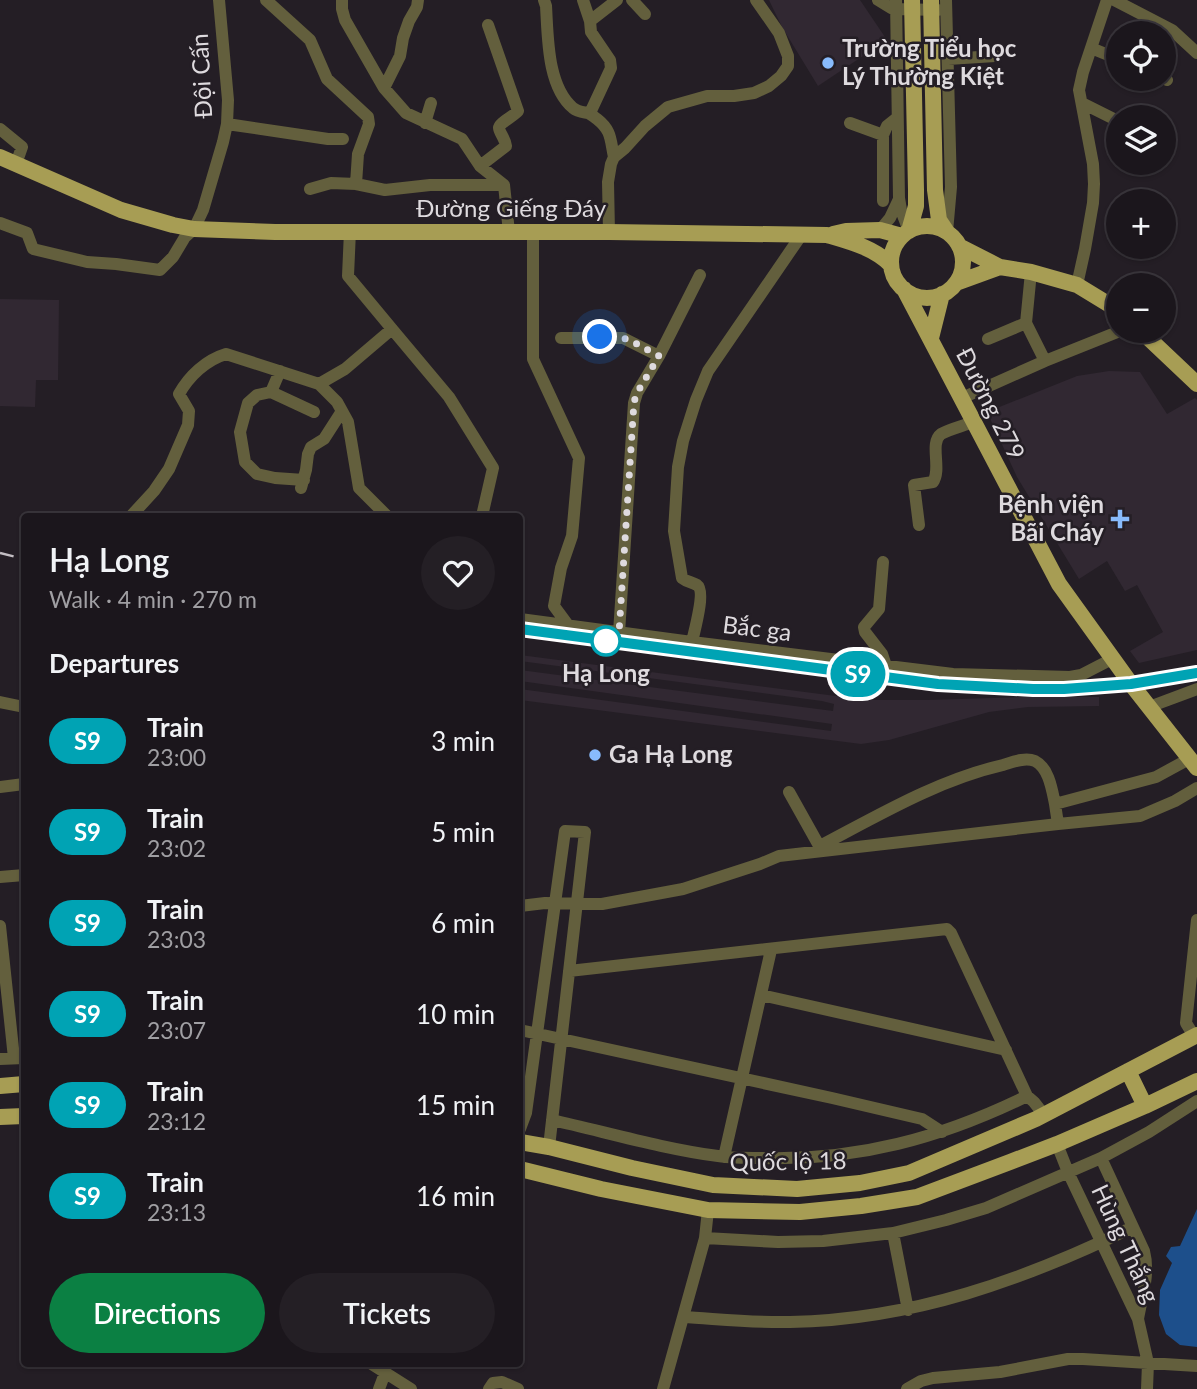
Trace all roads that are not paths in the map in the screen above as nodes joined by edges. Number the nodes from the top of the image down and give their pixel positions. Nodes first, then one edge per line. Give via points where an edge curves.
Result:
1 (219, 0) edge
2 (266, 0) edge
3 (342, 0) edge
4 (418, 0) edge
5 (544, 0) edge
6 (583, 0) edge
7 (617, 0) edge
8 (632, 0) edge
9 (757, 0) edge
10 (878, 0) edge
11 (1107, 0) edge
12 (1114, 0) edge
13 (1146, 0) edge
14 (904, 5) edge
15 (938, 5) edge
16 (1135, 10) junction
17 (645, 13) dead end
18 (590, 21) junction
19 (488, 25) dead end
20 (1091, 48) junction
21 (1197, 52) edge
22 (1106, 54) edge
23 (995, 56) dead end
24 (948, 59) junction
25 (384, 88) junction
26 (431, 103) dead end
27 (1082, 103) junction
28 (590, 114) junction
29 (1106, 115) edge
30 (897, 118) junction
31 (425, 123) junction
32 (850, 123) dead end
33 (227, 124) junction
34 (0, 129) edge
35 (883, 135) junction
36 (343, 139) dead end
37 (0, 157) edge
38 (614, 157) junction
39 (16, 164) junction
40 (480, 166) junction
41 (356, 184) junction
42 (504, 185) junction
43 (310, 189) dead end
44 (899, 198) junction
45 (883, 201) dead end
46 (0, 223) edge
47 (194, 229) junction
48 (905, 229) junction
49 (880, 230) junction
50 (350, 231) junction
51 (509, 232) junction
52 (533, 232) junction
53 (609, 232) junction
54 (947, 232) junction
55 (802, 234) junction
56 (827, 235) junction
57 (959, 246) junction
58 (891, 265) junction
59 (1000, 267) junction
60 (1031, 272) junction
61 (700, 275) dead end
62 (956, 283) junction
63 (1077, 285) junction
64 (904, 289) junction
65 (942, 294) junction
66 (1106, 303) edge
67 (1026, 323) junction
68 (391, 329) junction
69 (1106, 337) edge
70 (561, 338) dead end
71 (930, 338) junction
72 (988, 339) dead end
73 (1154, 343) edge
74 (659, 356) junction
75 (1045, 361) junction
76 (281, 372) junction
77 (319, 384) junction
78 (1197, 384) edge
79 (271, 393) junction
80 (962, 398) junction
81 (342, 411) junction
82 (314, 412) dead end
83 (973, 422) junction
84 (134, 513) edge
85 (384, 513) edge
86 (483, 513) edge
87 (919, 525) dead end
88 (883, 562) dead end
89 (523, 619) edge
90 (568, 625) junction
91 (619, 633) junction
92 (692, 642) junction
93 (1112, 659) junction
94 (886, 666) junction
95 (1197, 689) edge
96 (0, 702) edge
97 (21, 706) edge
98 (1149, 708) junction
99 (1193, 763) edge
100 (21, 784) edge
101 (0, 787) edge
102 (1197, 788) edge
103 (789, 792) dead end
104 (1055, 804) junction
105 (1058, 824) junction
106 (821, 848) junction
107 (21, 875) edge
108 (0, 877) edge
109 (555, 903) junction
110 (577, 903) junction
111 (523, 906) edge
112 (1197, 920) edge
113 (0, 926) edge
114 (771, 950) junction
115 (2, 964) edge
116 (569, 971) junction
117 (761, 995) junction
118 (523, 1031) edge
119 (537, 1034) junction
120 (1196, 1036) edge
121 (562, 1040) junction
122 (1006, 1050) junction
123 (19, 1058) edge
124 (0, 1059) edge
125 (1128, 1071) junction
126 (742, 1079) junction
127 (1197, 1081) edge
128 (21, 1084) edge
129 (0, 1086) edge
130 (1027, 1096) junction
131 (1197, 1101) edge
132 (1145, 1106) junction
133 (523, 1112) edge
134 (1044, 1115) junction
135 (21, 1116) edge
136 (0, 1117) edge
137 (552, 1120) junction
138 (942, 1132) junction
139 (523, 1143) edge
140 (1057, 1144) junction
141 (549, 1147) junction
142 (724, 1157) junction
143 (1101, 1158) junction
144 (523, 1170) edge
145 (1068, 1172) junction
146 (708, 1210) junction
147 (1133, 1227) junction
148 (893, 1233) junction
149 (705, 1238) junction
150 (1101, 1242) junction
151 (908, 1310) junction
152 (683, 1317) junction
153 (1138, 1319) junction
154 (1149, 1363) junction
155 (1197, 1366) edge
156 (380, 1367) edge
157 (379, 1389) edge
158 (411, 1389) edge
159 (489, 1389) edge
160 (519, 1389) edge
161 (663, 1389) edge
162 (907, 1389) edge
163 (1147, 1389) edge

1 - 33 street, Đội Cấn
2 - 41 street via 310,40 327,79 368,117
3 - 25 street via 343,15
4 - 25 street
5 - 28 street via 555,78 573,108
6 - 18 street
7 - 18 street
8 - 17 street
9 - 38 street via 789,56 789,66 781,76 754,93 707,96 668,107
10 - 14 street via 891,8
11 - 20 street
12 - 16 street
13 - 16 street
14 - 15 street
14 - 30 street
14 - 48 main road via 915,206
15 - 24 street
15 - 54 main road via 934,190 939,220
16 - 21 street via 1172,30
18 - 28 street via 591,32 611,68
19 - 40 street via 518,112 499,127 506,146
20 - 22 street
20 - 27 street via 1079,90
23 - 24 street
24 - 54 street via 951,187
25 - 31 street via 406,114
26 - 31 street
27 - 29 street
27 - 63 street via 1094,184
28 - 38 street via 608,129
30 - 35 street
30 - 44 street
31 - 40 street via 461,139
32 - 35 street
33 - 36 street
33 - 47 street, Đội Cấn
34 - 39 street via 22,148
35 - 45 street
37 - 39 main road, Đường Giếng Đáy
38 - 53 street via 608,182
39 - 47 main road, Đường Giếng Đáy via 121,210
40 - 42 street
41 - 42 street via 385,190
41 - 43 street via 331,183
42 - 51 street
44 - 48 street
44 - 49 street
46 - 47 street, Đội Cấn via 27,233 33,249 87,262 160,271
47 - 50 main road, Đường Giếng Đáy
48 - 49 main road, Đường Giếng Đáy
48 - 54 main road via 928,226
48 - 58 main road via 895,244
49 - 56 main road, Đường Giếng Đáy
50 - 51 main road, Đường Giếng Đáy
50 - 68 street via 348,276
51 - 52 main road, Đường Giếng Đáy
52 - 53 main road, Đường Giếng Đáy
52 - 90 street via 533,359 579,457 572,536 554,606
53 - 55 main road, Đường Giếng Đáy
54 - 57 main road
55 - 56 main road, Đường Giếng Đáy
55 - 92 street via 708,371 683,441 674,531 682,578 701,589
56 - 58 main road, Đường Giếng Đáy via 859,244
57 - 59 main road
57 - 62 main road via 962,265
58 - 64 main road
59 - 60 main road
59 - 62 main road
60 - 63 main road
60 - 67 street
61 - 74 street
62 - 65 main road
63 - 66 main road
64 - 65 main road via 922,297
64 - 71 main road, Đường 279
65 - 71 main road, Đường 279
67 - 72 street
67 - 75 street
68 - 77 street via 345,369
68 - 86 street via 449,397 493,468
69 - 75 street
70 - 74 street via 623,338
71 - 80 main road, Đường 279
73 - 78 main road
74 - 91 street via 634,402
75 - 80 street
76 - 77 street
76 - 79 street
76 - 84 street via 226,354 186,381 179,394 189,411 188,425 169,469
77 - 81 street
79 - 81 street via 248,403 240,432 246,462 257,474 302,484 311,447 324,439
79 - 82 street
80 - 83 main road, Đường 279
81 - 85 street via 359,488
83 - 87 street via 937,439 937,476 933,482 914,485
83 - 93 main road, Đường 279 via 1059,584
88 - 94 street via 879,609 864,627
89 - 90 street, Bắc ga
90 - 91 street, Bắc ga
91 - 92 street, Bắc ga
92 - 94 street, Bắc ga
93 - 94 street, Bắc ga via 1070,677 953,674
93 - 98 main road, Đường 279
95 - 98 street
96 - 97 street
98 - 99 main road, Đường 279
99 - 104 street
100 - 101 street
102 - 105 street via 1140,816
103 - 106 street
104 - 105 street
104 - 106 street via 1049,778 1039,763 1028,759 942,784
105 - 106 street
106 - 110 street via 779,856 683,889 602,904
107 - 108 street
109 - 110 street
109 - 110 street via 565,831 585,832
109 - 111 street
109 - 119 street
110 - 116 street
112 - 120 street via 1186,1023
113 - 115 street
114 - 116 street
114 - 117 street
114 - 122 street via 947,929
115 - 123 street
116 - 121 street
117 - 122 street
117 - 126 street
118 - 119 street
119 - 121 street
119 - 133 street
120 - 125 main road, Quốc lộ 18
121 - 126 street
121 - 137 street
122 - 130 street
123 - 124 street
125 - 132 main road
125 - 134 main road, Quốc lộ 18
126 - 138 street via 922,1119
126 - 142 street
127 - 132 main road, Quốc lộ 18
128 - 129 main road
130 - 134 street
130 - 138 street
131 - 143 street
132 - 140 main road, Quốc lộ 18
134 - 141 main road, Quốc lộ 18 via 909,1172 797,1189 713,1185
135 - 136 main road
137 - 141 street
137 - 142 street
138 - 142 street via 836,1156
139 - 141 main road, Quốc lộ 18
140 - 145 street, Hùng Thắng
140 - 146 main road, Quốc lộ 18 via 916,1197 800,1212
143 - 145 street
143 - 147 street
144 - 146 main road, Quốc lộ 18
145 - 148 street via 986,1208
145 - 150 street, Hùng Thắng
146 - 149 street
147 - 150 street
147 - 153 street via 1147,1262
148 - 149 street via 778,1242
148 - 151 street
149 - 152 street
150 - 151 street via 1020,1277
150 - 153 street, Hùng Thắng
151 - 152 street via 790,1322
152 - 161 street
153 - 154 street, Hùng Thắng
154 - 155 street
154 - 162 street via 1068,1359 1016,1370 933,1378
154 - 163 street, Hùng Thắng
156 - 157 street
156 - 158 street
159 - 160 street via 502,1382

